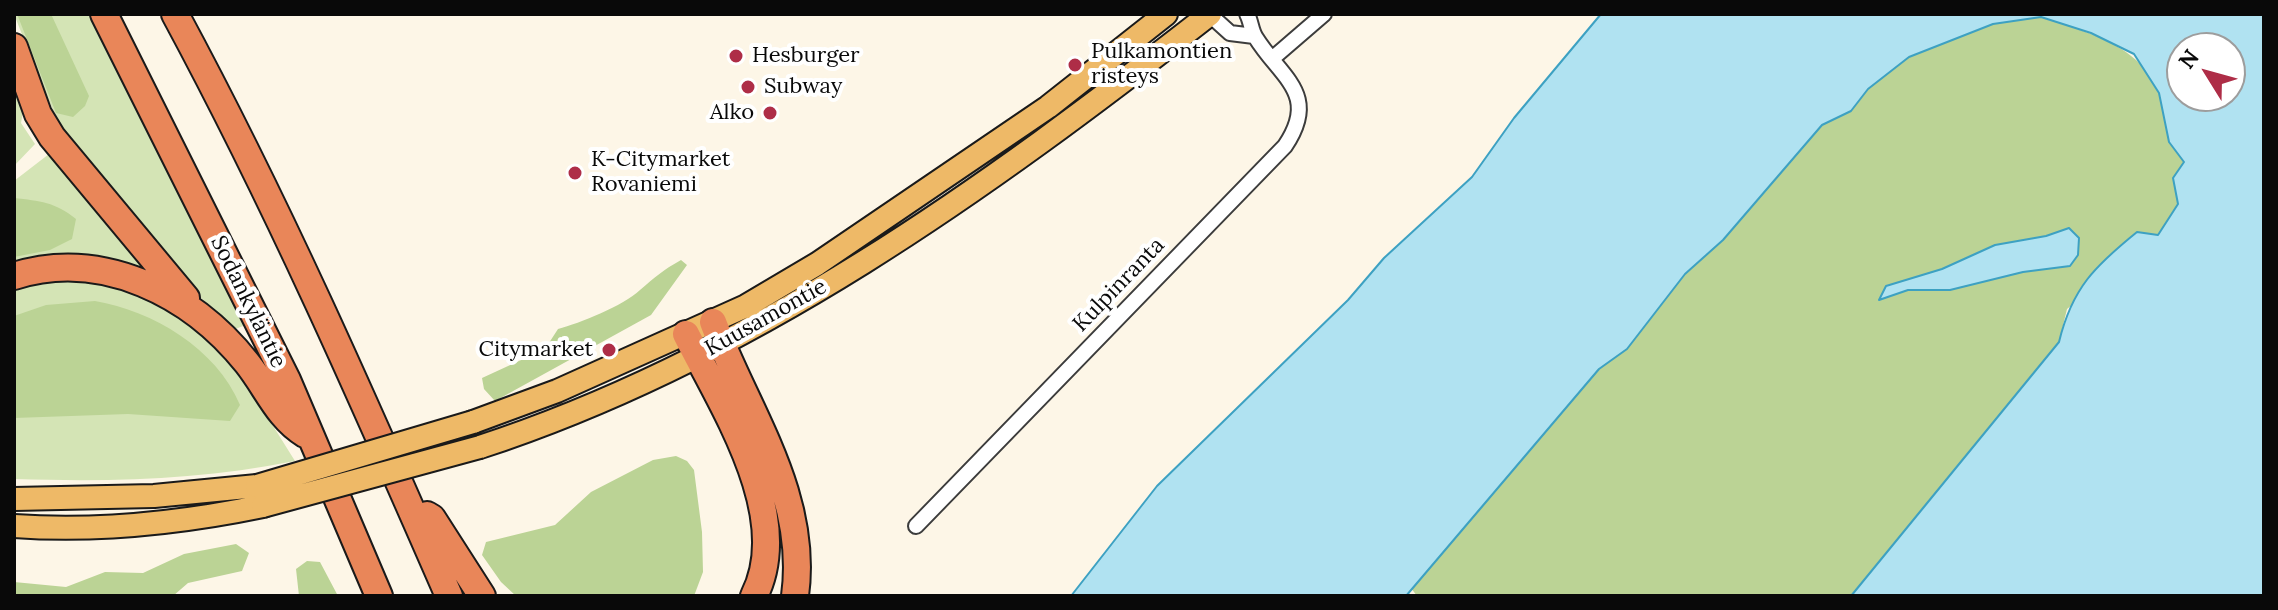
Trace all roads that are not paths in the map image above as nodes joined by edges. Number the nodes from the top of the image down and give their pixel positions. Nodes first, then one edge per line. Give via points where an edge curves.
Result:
1 (104, 14) edge
2 (175, 14) edge
3 (1166, 14) edge
4 (1210, 14) edge
5 (1247, 14) edge
6 (1324, 14) edge
7 (1254, 36) junction
8 (14, 47) edge
9 (1273, 58) junction
10 (14, 276) edge
11 (203, 319) junction
12 (717, 333) junction
13 (692, 345) junction
14 (311, 438) junction
15 (260, 496) junction
16 (14, 499) edge
17 (410, 506) junction
18 (14, 526) edge
19 (916, 526) dead end
20 (379, 596) edge
21 (449, 596) edge
22 (482, 596) edge
23 (754, 596) edge
24 (795, 596) edge

1 - 14 highway, Sodankyläntie
2 - 17 highway via 293,244
3 - 12 main road, Kuusamontie via 1048,107
4 - 7 street via 1230,33
4 - 12 main road, Kuusamontie via 966,197 783,311
5 - 7 street
6 - 9 street
7 - 9 street, Kulpinranta
8 - 11 highway via 52,137
9 - 19 street, Kulpinranta via 1299,100 1295,131 1285,146
10 - 11 highway via 39,268 96,268 155,287
11 - 14 highway via 247,363 287,423
12 - 13 main road, Kuusamontie
12 - 24 highway via 785,487 797,545
13 - 15 main road, Kuusamontie, bridge
13 - 15 main road, Kuusamontie, bridge via 601,400 480,447
13 - 23 highway via 732,425 766,514 765,557
14 - 20 highway, Sodankyläntie
15 - 16 main road
15 - 18 main road via 150,525
17 - 21 highway
17 - 22 highway via 432,518

